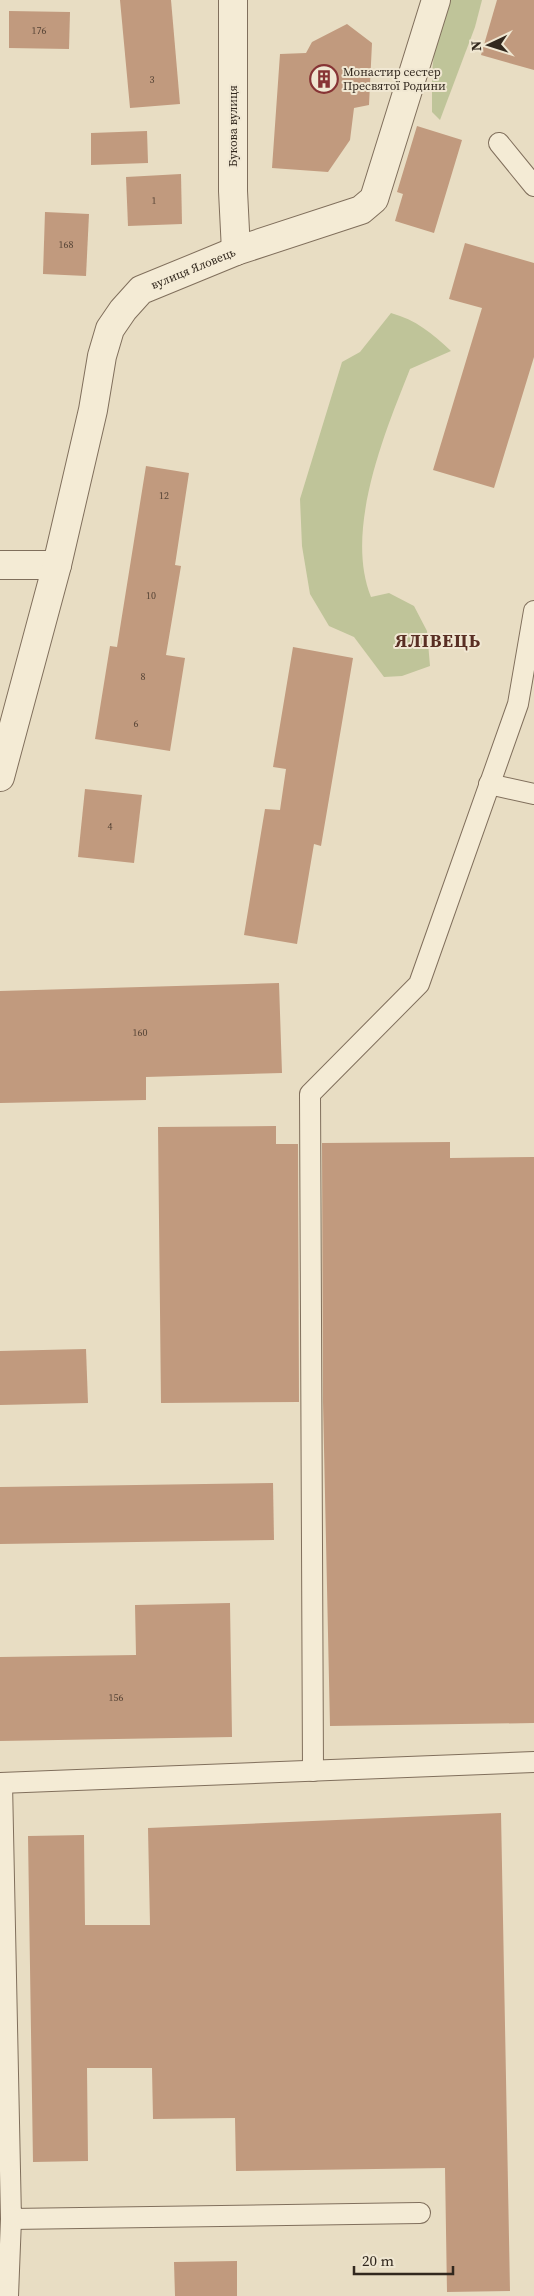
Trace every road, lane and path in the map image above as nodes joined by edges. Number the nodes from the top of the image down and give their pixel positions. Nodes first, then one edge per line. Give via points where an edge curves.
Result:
1 (233, 0) edge
2 (436, 0) edge
3 (499, 143) dead end
4 (534, 186) edge
5 (236, 251) junction
6 (57, 565) junction
7 (0, 566) edge
8 (534, 611) edge
9 (0, 777) edge
10 (489, 784) junction
11 (534, 794) edge
12 (534, 1762) edge
13 (313, 1771) junction
14 (1, 1783) edge
15 (420, 2213) dead end
16 (11, 2219) junction
17 (8, 2296) edge

1 - 5 street, Букова вулиця
2 - 5 street, вулиця Яловець via 374,199 361,210
3 - 4 lane
5 - 6 street, вулиця Яловець via 141,290 110,329
6 - 7 street
6 - 9 street, вулиця Яловець
8 - 10 lane via 518,704
10 - 11 lane
10 - 13 lane via 419,984 310,1094
12 - 13 lane
13 - 14 lane
14 - 16 lane
15 - 16 lane
16 - 17 lane

